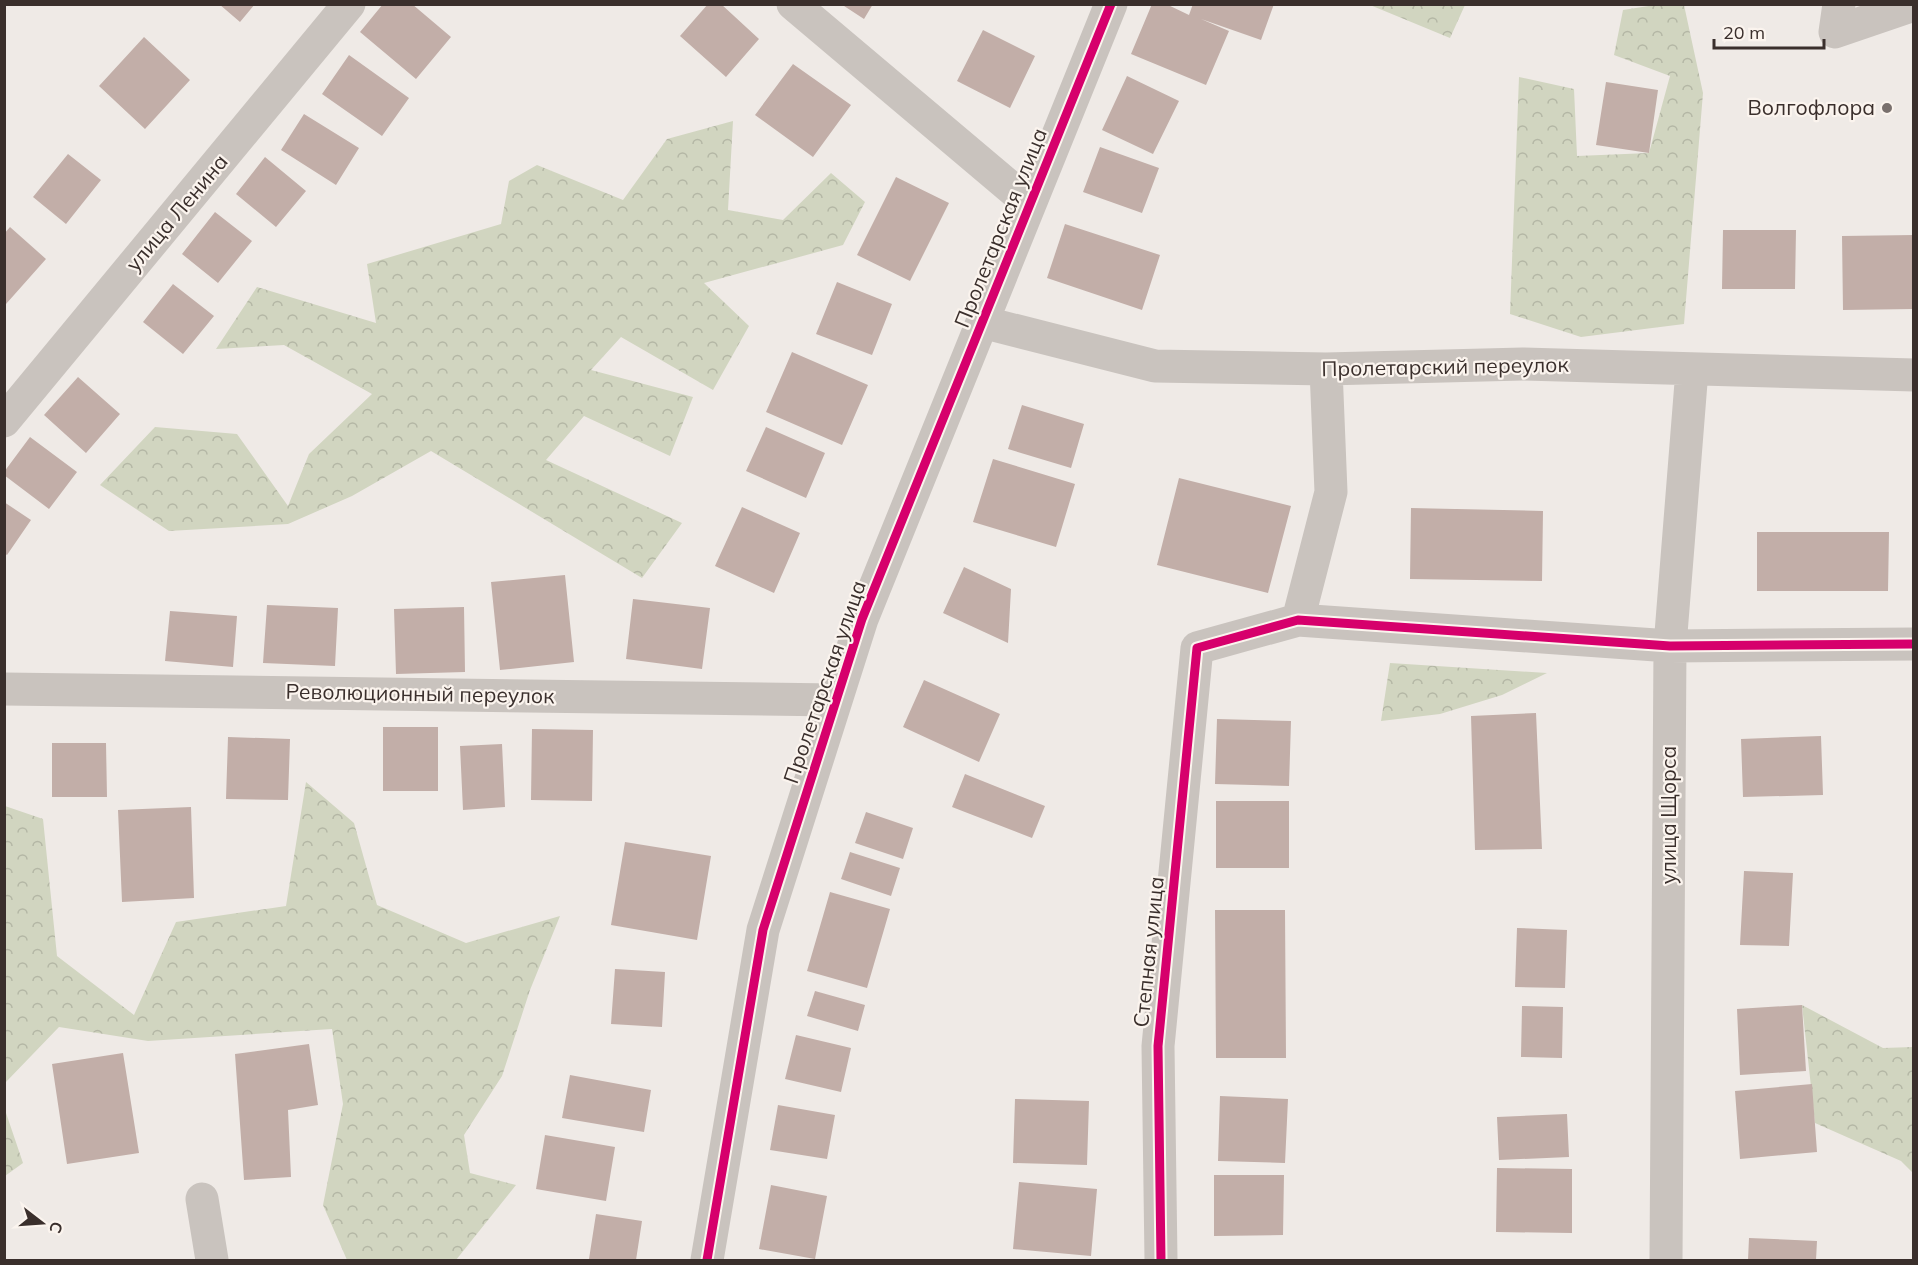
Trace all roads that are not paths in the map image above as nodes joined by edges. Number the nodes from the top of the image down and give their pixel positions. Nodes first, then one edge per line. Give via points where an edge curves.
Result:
1 (349, 4) edge
2 (794, 4) edge
3 (1111, 4) edge
4 (1839, 4) edge
5 (1914, 5) edge
6 (1030, 204) junction
7 (982, 322) junction
8 (1326, 369) junction
9 (1692, 370) junction
10 (1914, 375) edge
11 (4, 422) edge
12 (1298, 620) junction
13 (1914, 644) edge
14 (1670, 646) junction
15 (4, 689) edge
16 (836, 700) junction
17 (202, 1199) dead end
18 (212, 1260) edge
19 (707, 1260) edge
20 (1161, 1260) edge
21 (1665, 1260) edge

1 - 11 street, улица Ленина
2 - 6 street
3 - 6 street, Пролетарская улица
4 - 5 street via 1835,32
6 - 7 street, Пролетарская улица
7 - 8 street, Пролетарский переулок via 1155,366
7 - 16 street, Пролетарская улица via 862,619
8 - 9 street, Пролетарский переулок via 1522,364
8 - 12 street via 1330,492
9 - 10 street, Пролетарский переулок
9 - 14 street, улица Щорса
12 - 14 street
12 - 20 street, Степная улица via 1197,648 1158,1046
13 - 14 street
14 - 21 street, улица Щорса
15 - 16 street, Революционный переулок
16 - 19 street, Пролетарская улица via 763,930
17 - 18 street

